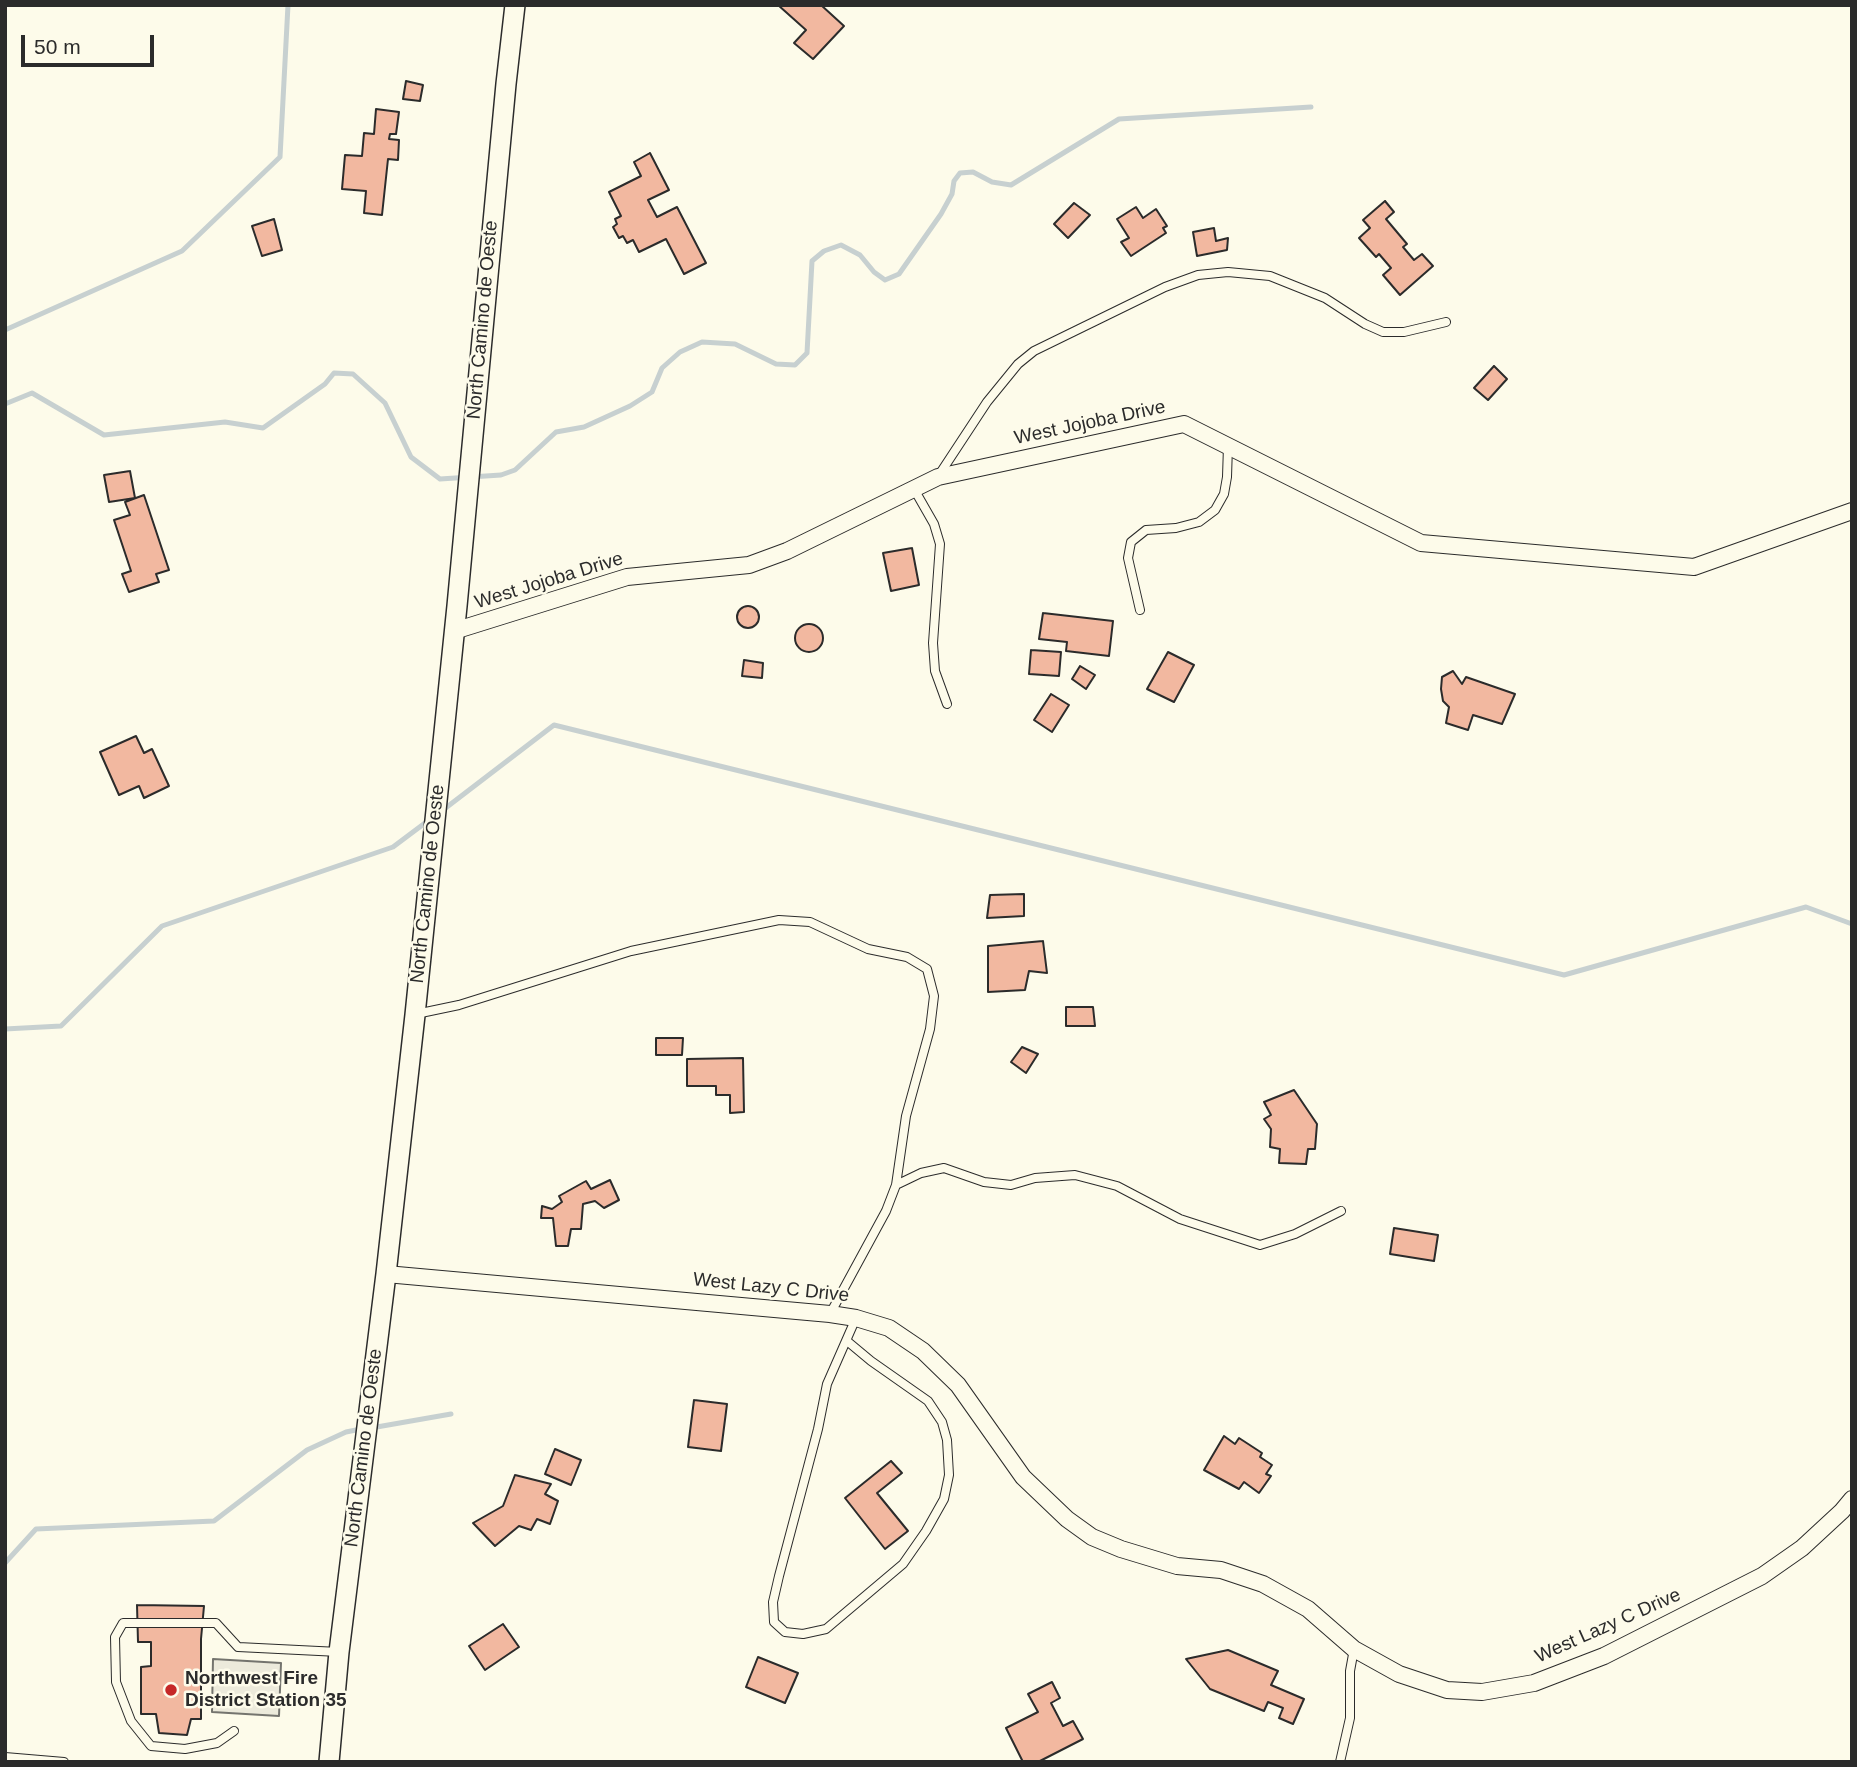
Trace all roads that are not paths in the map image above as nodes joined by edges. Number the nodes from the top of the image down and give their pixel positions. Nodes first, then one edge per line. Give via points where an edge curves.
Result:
1 (515, 5) edge
2 (1446, 322) dead end
3 (1228, 446) junction
4 (938, 477) junction
5 (914, 489) junction
6 (1852, 511) edge
7 (1140, 610) dead end
8 (454, 631) junction
9 (947, 704) dead end
10 (415, 1015) junction
11 (896, 1185) junction
12 (1341, 1210) dead end
13 (386, 1274) junction
14 (830, 1314) junction
15 (856, 1318) junction
16 (847, 1341) junction
17 (1852, 1499) edge
18 (1354, 1649) junction
19 (339, 1652) junction
20 (234, 1731) dead end
21 (5, 1757) edge
22 (64, 1762) edge
23 (329, 1762) edge
24 (1340, 1762) edge

1 - 8 street, North Camino de Oeste
2 - 4 lane via 1383,332 1325,298 1270,276 1198,275 1034,351 987,402
3 - 4 street, West Jojoba Drive via 1184,424
3 - 6 street, West Jojoba Drive via 1421,543 1694,567
3 - 7 lane via 1224,494 1214,510 1199,522 1146,530 1132,542 1128,558
4 - 5 street, West Jojoba Drive
5 - 8 street, West Jojoba Drive via 788,551 749,565 627,577
5 - 9 lane via 940,544 933,643 935,671
8 - 10 street, North Camino de Oeste
10 - 11 lane via 460,1006 631,951 779,920 810,922 858,945 907,957 927,969 934,996 930,1029 906,1116
10 - 13 street, North Camino de Oeste
11 - 12 lane via 944,1168 984,1182 1011,1185 1075,1175 1118,1186 1181,1219 1260,1245 1296,1234
11 - 14 lane
13 - 14 street, West Lazy C Drive
13 - 19 street, North Camino de Oeste
14 - 15 street, West Lazy C Drive
15 - 16 lane
15 - 18 street, West Lazy C Drive via 889,1328 922,1351 958,1385 1023,1477 1092,1537 1177,1566 1221,1570 1263,1584 1308,1609
16 - 16 lane via 827,1384 773,1602 774,1622 785,1632 827,1629 903,1563 944,1499 949,1475 942,1422 928,1401
17 - 18 street, West Lazy C Drive via 1802,1548 1762,1576 1604,1656 1534,1683 1482,1692 1447,1690 1399,1675
18 - 24 lane via 1350,1718
19 - 20 lane via 238,1647 216,1623 123,1623 116,1637 116,1682 131,1721 151,1746 185,1749 217,1743
19 - 23 street, North Camino de Oeste
21 - 22 lane

